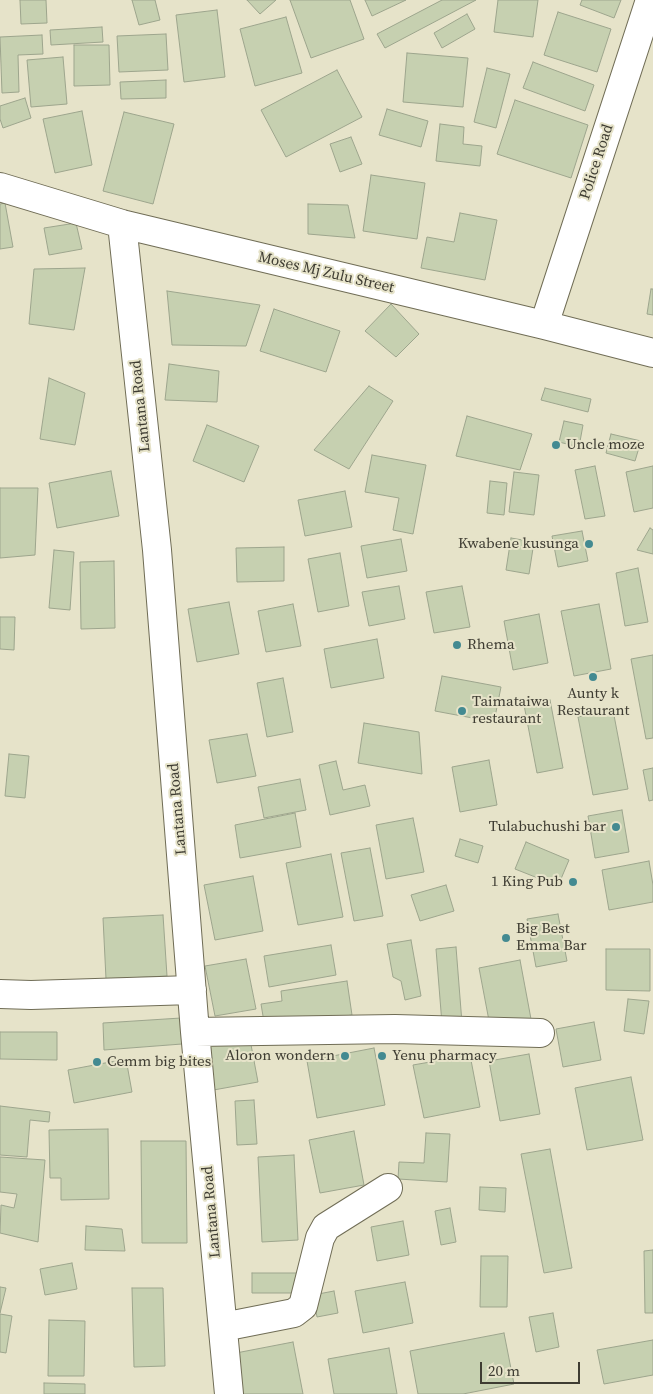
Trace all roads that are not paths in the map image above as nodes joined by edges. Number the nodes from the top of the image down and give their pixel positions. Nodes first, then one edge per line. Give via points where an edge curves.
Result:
1 (650, 0) edge
2 (0, 187) edge
3 (122, 224) junction
4 (544, 325) junction
5 (653, 353) edge
6 (192, 990) junction
7 (0, 994) edge
8 (195, 1032) junction
9 (540, 1033) dead end
10 (388, 1188) dead end
11 (223, 1327) junction
12 (229, 1394) edge

1 - 4 street, Police Road
2 - 3 street, Moses Mj Zulu Street
3 - 4 street, Moses Mj Zulu Street
3 - 6 street, Lantana Road via 157,550
4 - 5 street, Moses Mj Zulu Street
6 - 7 street
6 - 8 street, Lantana Road
8 - 9 street via 395,1029
8 - 11 street, Lantana Road
10 - 11 street via 326,1227 320,1238 304,1306 294,1313
11 - 12 street, Lantana Road

